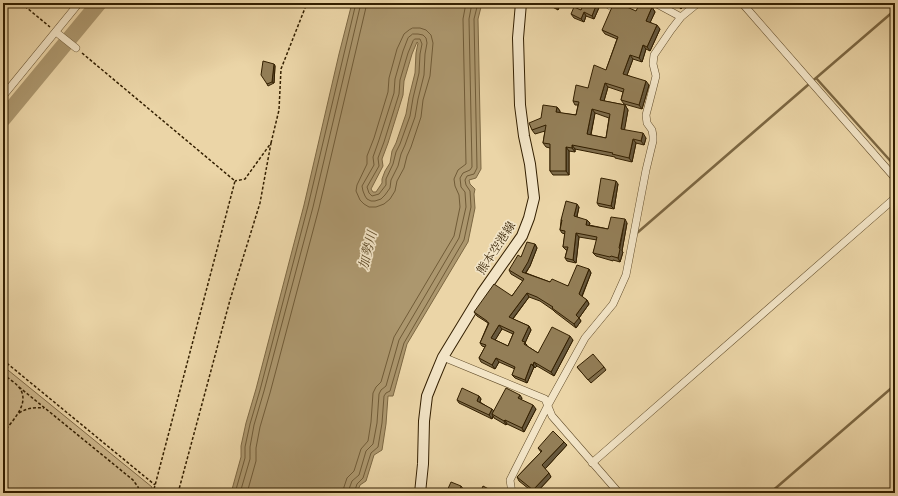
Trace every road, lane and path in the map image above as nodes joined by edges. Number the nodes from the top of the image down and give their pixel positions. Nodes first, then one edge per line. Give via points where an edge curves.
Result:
1 (20, 3) edge
2 (79, 3) edge
3 (307, 3) edge
4 (521, 3) edge
5 (606, 3) edge
6 (619, 3) edge
7 (655, 3) edge
8 (698, 3) edge
9 (742, 3) edge
10 (681, 17) junction
11 (57, 33) junction
12 (76, 48) joint
13 (3, 96) edge
14 (271, 144) junction
15 (895, 178) edge
16 (235, 181) junction
17 (895, 198) edge
18 (443, 357) junction
19 (3, 360) edge
20 (3, 374) edge
21 (19, 387) junction
22 (548, 405) junction
23 (44, 408) junction
24 (19, 413) junction
25 (3, 432) edge
26 (592, 463) junction
27 (155, 485) junction
28 (140, 493) edge
29 (153, 493) edge
30 (178, 493) edge
31 (420, 493) edge
32 (512, 493) edge
33 (619, 493) edge

1 - 11 path
2 - 11 street
3 - 14 path via 282,69 280,110
4 - 18 main road, 熊本空港線 via 518,38 520,105 534,198 522,236 482,293
5 - 6 street via 612,7
7 - 10 street
8 - 10 street
9 - 15 street
10 - 22 street via 654,55 656,76 646,115 654,136 626,275 613,304 585,338
11 - 12 street
11 - 13 street
12 - 16 path
14 - 16 path via 245,179
14 - 30 path via 260,203 230,300
16 - 27 path
17 - 26 street
18 - 22 street via 545,399
18 - 31 main road, 熊本空港線 via 427,396
19 - 27 path
20 - 21 path
21 - 23 path
21 - 24 path via 23,403
22 - 26 street via 552,416
22 - 32 street via 510,480
23 - 24 path via 34,407
23 - 28 path via 133,480
24 - 25 path
26 - 33 street
27 - 29 path

